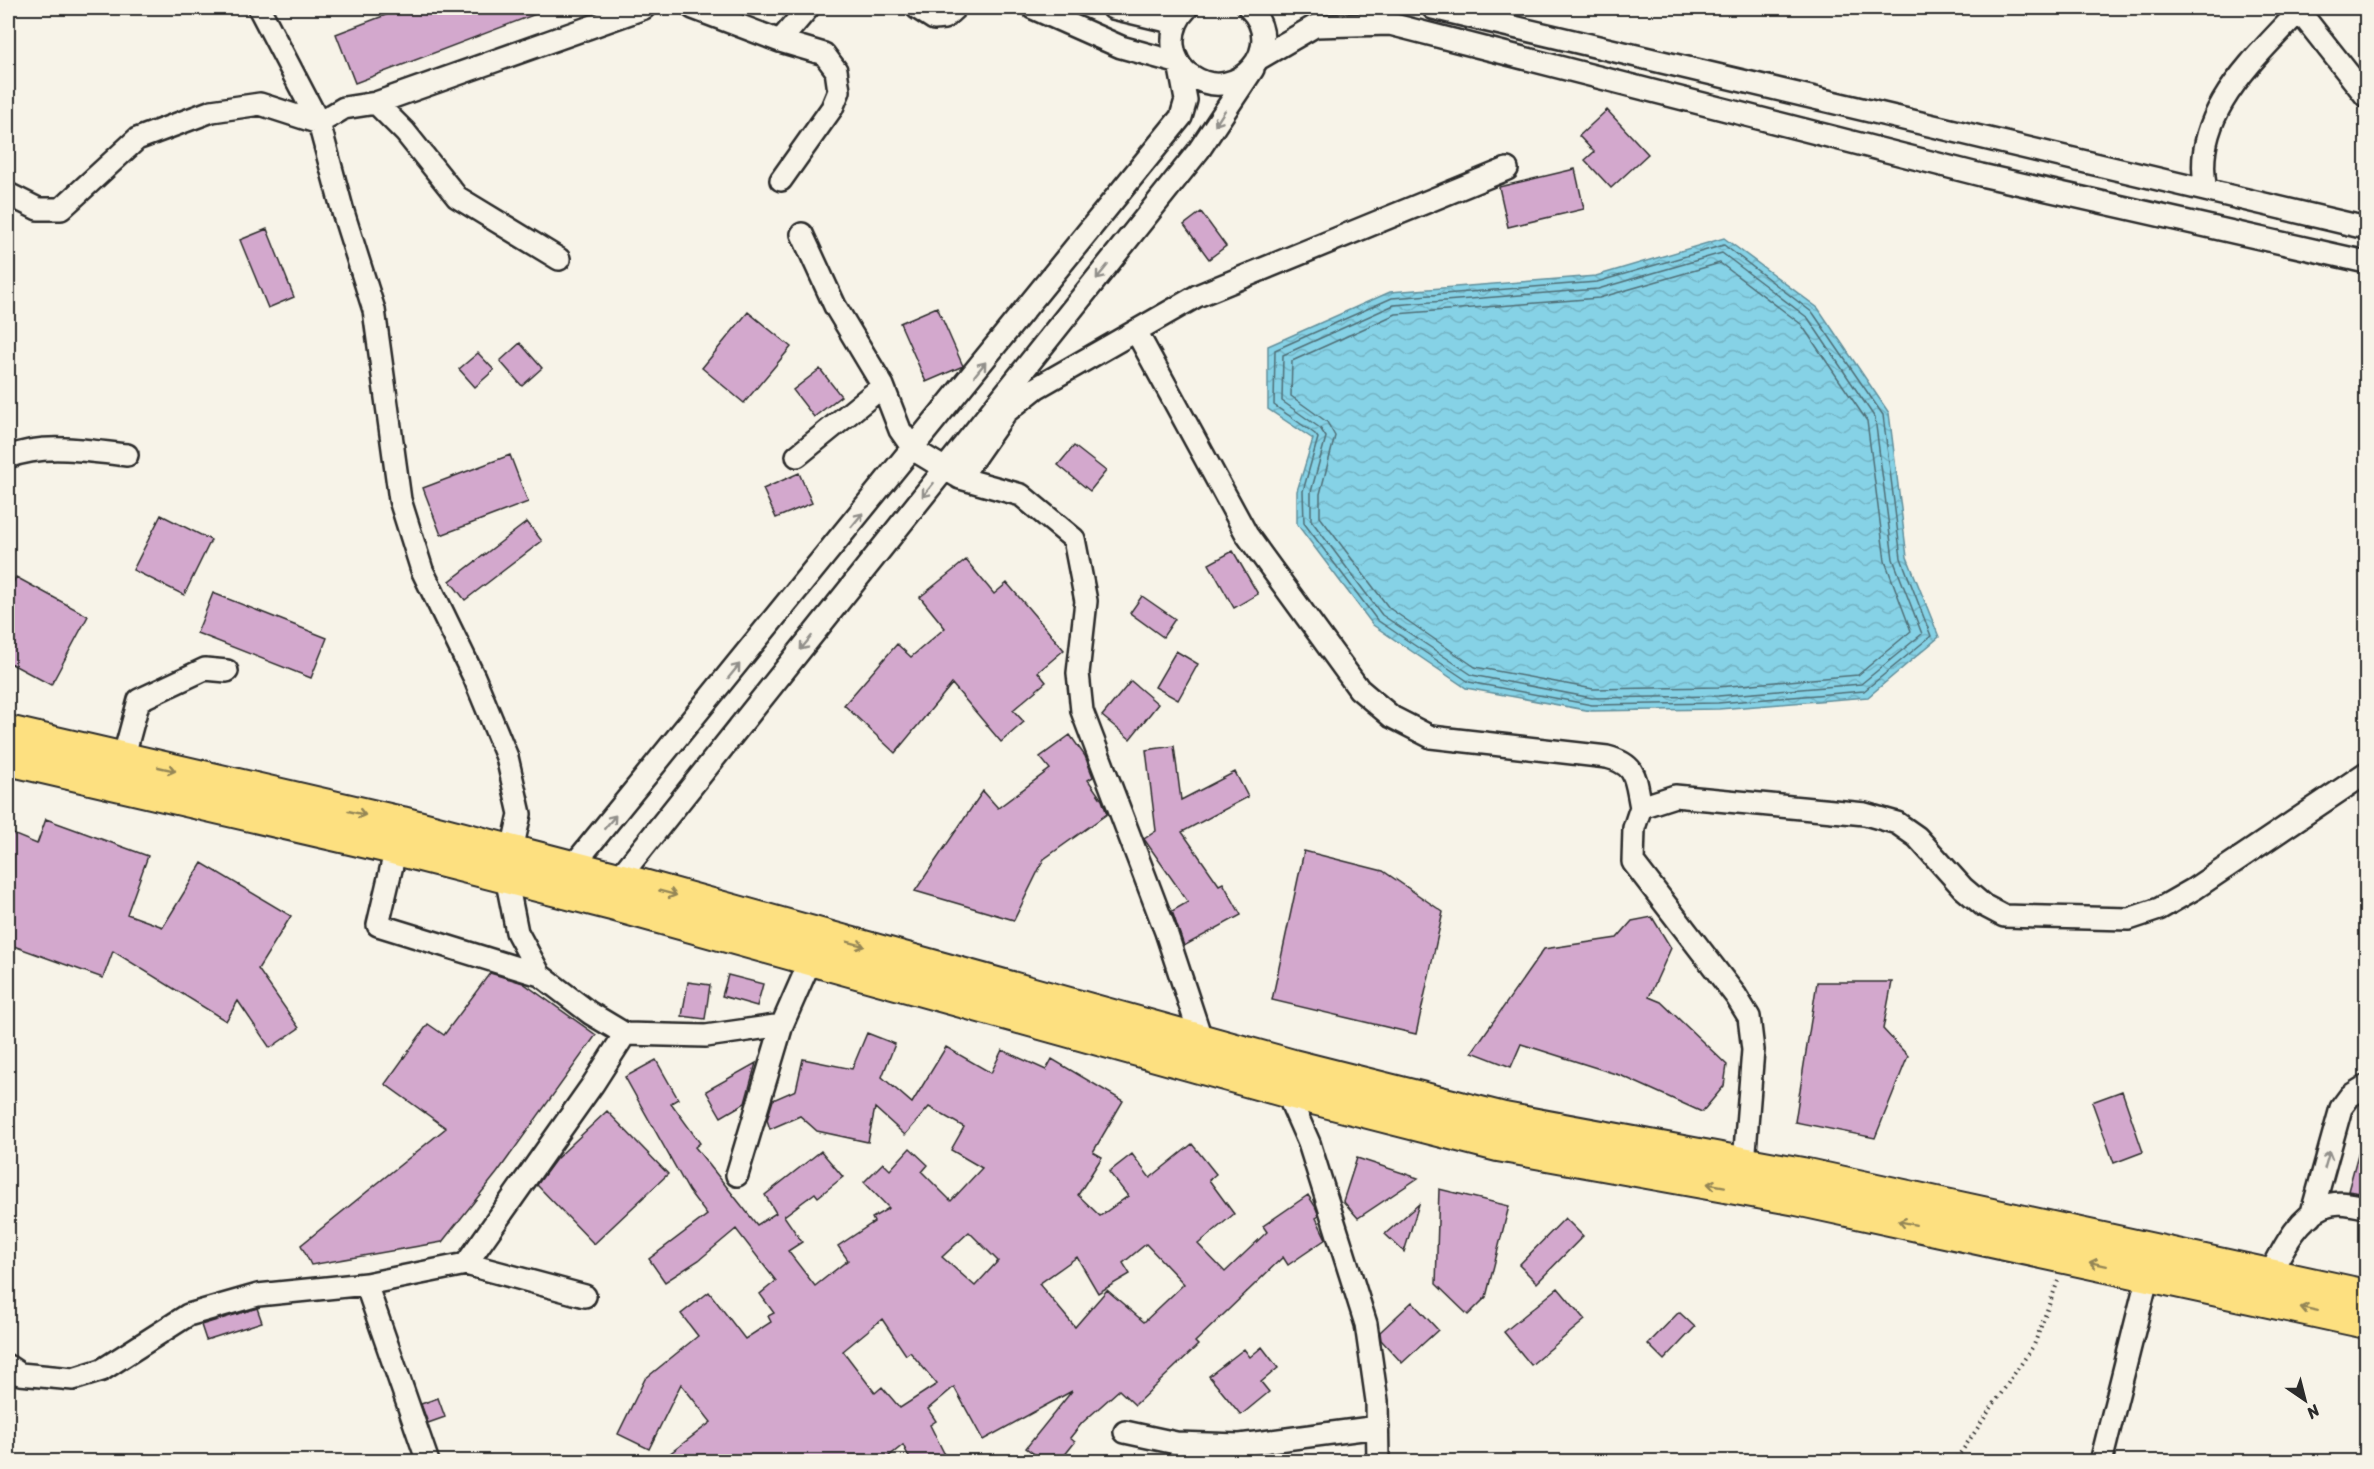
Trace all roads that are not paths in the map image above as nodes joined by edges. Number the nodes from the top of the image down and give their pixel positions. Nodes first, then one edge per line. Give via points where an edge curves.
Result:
1 (259, 8) edge
2 (644, 8) edge
3 (693, 8) edge
4 (808, 8) edge
5 (917, 8) edge
6 (955, 8) edge
7 (1033, 8) edge
8 (1113, 8) edge
9 (1433, 8) edge
10 (1260, 9) edge
11 (2300, 9) edge
12 (1182, 15) edge
13 (780, 41) junction
14 (1179, 63) junction
15 (1256, 63) junction
16 (2367, 96) edge
17 (376, 103) junction
18 (319, 123) junction
19 (1507, 169) dead end
20 (781, 180) dead end
21 (2206, 190) junction
22 (8, 194) edge
23 (2367, 228) edge
24 (802, 234) dead end
25 (559, 259) dead end
26 (2367, 262) edge
27 (1136, 331) junction
28 (883, 386) junction
29 (914, 450) junction
30 (127, 455) dead end
31 (797, 456) dead end
32 (8, 458) edge
33 (953, 472) junction
34 (227, 670) dead end
35 (8, 732) edge
36 (58, 757) junction
37 (8, 759) edge
38 (123, 759) junction
39 (2367, 773) edge
40 (1641, 807) junction
41 (396, 848) junction
42 (508, 864) junction
43 (572, 867) junction
44 (618, 879) junction
45 (811, 959) junction
46 (540, 975) junction
47 (1071, 1018) junction
48 (782, 1025) junction
49 (625, 1034) junction
50 (1202, 1041) junction
51 (1290, 1079) junction
52 (2367, 1086) edge
53 (1744, 1163) junction
54 (737, 1176) dead end
55 (2367, 1207) edge
56 (2311, 1216) junction
57 (466, 1264) junction
58 (2270, 1274) junction
59 (2148, 1275) junction
60 (366, 1284) junction
61 (585, 1296) dead end
62 (2367, 1296) edge
63 (2367, 1322) edge
64 (8, 1366) edge
65 (1378, 1427) junction
66 (1125, 1432) dead end
67 (428, 1461) edge
68 (1378, 1461) edge
69 (2101, 1461) edge

1 - 18 street
2 - 17 street
3 - 13 street
4 - 13 street
5 - 6 street via 934,19 944,18
7 - 14 street via 1121,47
8 - 12 street
9 - 21 street
10 - 15 street via 1263,35
11 - 16 street
11 - 21 street via 2228,88 2211,124 2202,174
12 - 14 street via 1173,36
13 - 20 street via 824,54 836,70 839,91 832,108
14 - 15 street via 1200,82 1214,85 1242,78
29 -> 14 street via 1181,117 1186,100
15 - 26 street via 1316,26 1390,24 1981,175
15 -> 33 street via 1199,150
17 - 18 street via 344,108
17 - 25 street via 405,132 457,197
18 - 22 street via 260,104 212,111 137,139 61,209 38,209
18 - 42 street via 374,310 400,500 422,570 474,677 507,757 520,814
19 - 27 street via 1197,296
21 - 23 street
24 - 28 street via 835,306
27 - 33 street via 1036,388 1006,412
27 - 40 street via 1247,535 1359,689 1392,717 1431,737 1625,762 1633,774
28 - 29 street via 900,430
28 - 31 street
29 - 33 street
43 -> 29 street
30 - 32 street via 60,448 21,452
33 -> 44 street
33 - 50 street via 1021,495 1074,539 1086,601 1078,673 1082,711 1166,932
34 - 38 street via 205,669 139,700
35 - 36 highway
36 - 37 highway
36 - 38 highway
36 - 41 highway
38 -> 42 highway
39 - 40 street via 2194,889 2159,909 2129,919 2004,916 1963,888 1917,837 1897,823 1865,814 1675,796
40 - 53 street via 1634,828 1633,862 1749,1017 1753,1050
41 - 42 highway
41 - 46 street via 378,925
42 - 43 highway
42 - 45 highway
42 - 46 street via 517,932
43 - 44 highway
44 -> 47 highway
45 - 47 highway
45 - 48 street
46 - 49 street
47 - 50 highway
47 - 51 highway
48 - 49 street via 706,1036
48 - 54 street
49 - 57 street
50 - 51 highway
51 - 53 highway
59 -> 51 highway via 1797,1199 1498,1145
51 - 65 street via 1366,1324
56 -> 52 street via 2341,1108 2350,1096
53 - 58 highway
55 - 56 street via 2343,1203 2325,1206
56 - 58 street via 2289,1236
57 - 60 street
57 - 61 street
58 - 62 highway
63 -> 59 highway
59 - 69 street
60 - 64 street via 258,1294 188,1315 102,1370 73,1379 20,1374
60 - 67 street
65 - 66 street via 1240,1445 1176,1443
65 - 68 street

